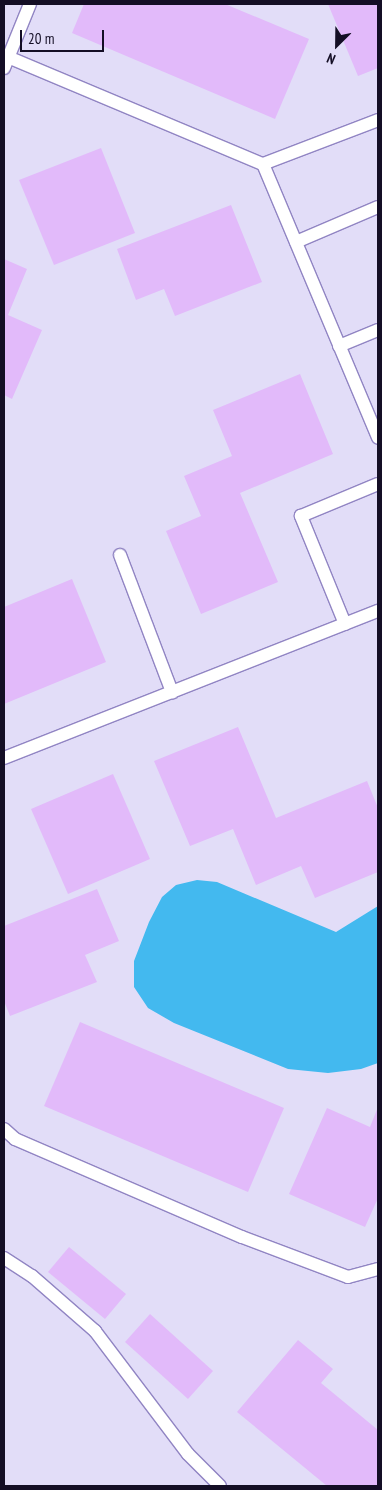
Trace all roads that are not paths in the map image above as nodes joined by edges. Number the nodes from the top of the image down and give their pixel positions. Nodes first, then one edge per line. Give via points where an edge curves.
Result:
1 (30, 4) edge
2 (6, 62) edge
3 (378, 120) edge
4 (263, 164) junction
5 (378, 207) edge
6 (296, 242) junction
7 (378, 330) edge
8 (339, 346) junction
9 (378, 438) edge
10 (378, 484) edge
11 (120, 555) dead end
12 (378, 611) edge
13 (345, 624) junction
14 (172, 692) junction
15 (4, 758) edge
16 (4, 1129) edge
17 (4, 1258) edge
18 (378, 1269) edge
19 (220, 1486) edge

1 - 2 lane
2 - 4 lane
3 - 4 lane
4 - 6 lane
5 - 6 lane
6 - 8 lane
7 - 8 lane
8 - 9 lane
10 - 13 lane via 301,516
11 - 14 lane
12 - 13 lane
13 - 14 lane
14 - 15 lane
16 - 18 lane via 15,1139 242,1238 348,1277
17 - 19 lane via 32,1276 94,1331 188,1454

